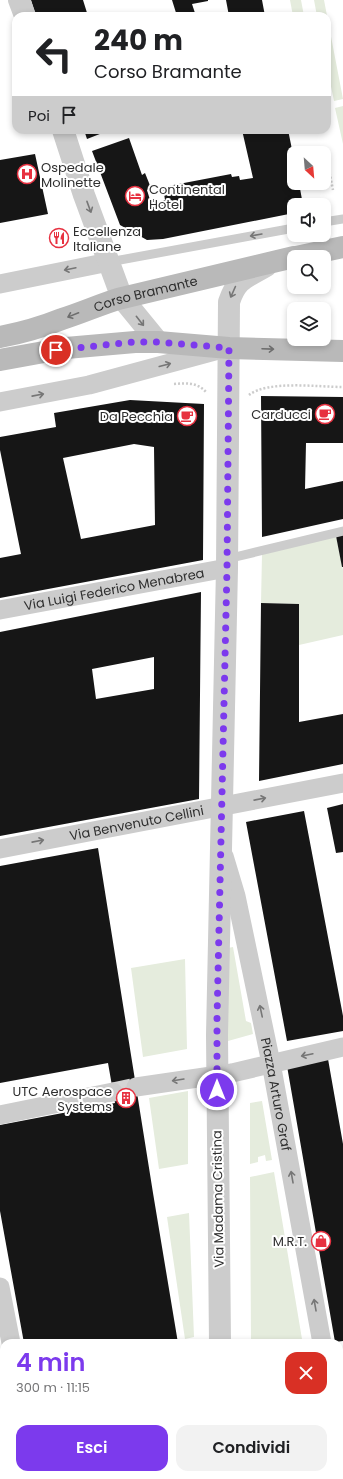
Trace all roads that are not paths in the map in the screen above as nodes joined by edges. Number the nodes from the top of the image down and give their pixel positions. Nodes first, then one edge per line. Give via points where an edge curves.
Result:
1 (19, 0) edge
2 (24, 12) edge
3 (64, 134) edge
4 (343, 219) edge
5 (331, 221) edge
6 (287, 229) edge
7 (343, 247) edge
8 (329, 250) edge
9 (287, 259) edge
10 (287, 259) edge
11 (109, 262) junction
12 (0, 284) edge
13 (122, 298) junction
14 (0, 337) edge
15 (158, 342) junction
16 (229, 348) junction
17 (343, 351) edge
18 (0, 360) edge
19 (0, 402) edge
20 (343, 531) edge
21 (227, 564) junction
22 (0, 610) edge
23 (343, 783) edge
24 (222, 807) junction
25 (221, 847) junction
26 (0, 849) edge
27 (343, 1047) edge
28 (272, 1063) junction
29 (216, 1074) junction
30 (136, 1087) tunnel mouth
31 (113, 1092) tunnel mouth
32 (0, 1115) edge
33 (0, 1287) edge
34 (10, 1339) edge
35 (220, 1339) edge
36 (321, 1339) edge

1 - 2 street
3 -> 11 street
4 - 5 lane
6 -> 11 lane
7 - 8 main road, Corso Bramante
9 - 13 main road, Corso Bramante
10 -> 16 street, Via Madama Cristina via 241,280 234,288 229,302
11 -> 12 street
11 - 13 street
13 -> 14 main road, Corso Bramante via 62,320
13 -> 15 street
15 - 16 main road
15 - 18 main road via 66,348
16 -> 17 main road
19 -> 16 street via 89,385
16 - 21 street, Via Madama Cristina
20 - 21 lane
21 - 22 street, Via Luigi Federico Menabrea
21 - 24 street, Via Madama Cristina
24 -> 23 street, Via Benvenuto Cellini
24 - 25 street, Via Madama Cristina
26 -> 24 street, Via Benvenuto Cellini
28 -> 25 street, Piazza Arturo Graf via 236,896
25 - 29 street, Via Madama Cristina
27 -> 28 street
28 - 29 street via 232,1073
36 -> 28 street, Piazza Arturo Graf
29 -> 30 street
29 - 35 street, Via Madama Cristina
31 - 32 street
33 - 34 street

